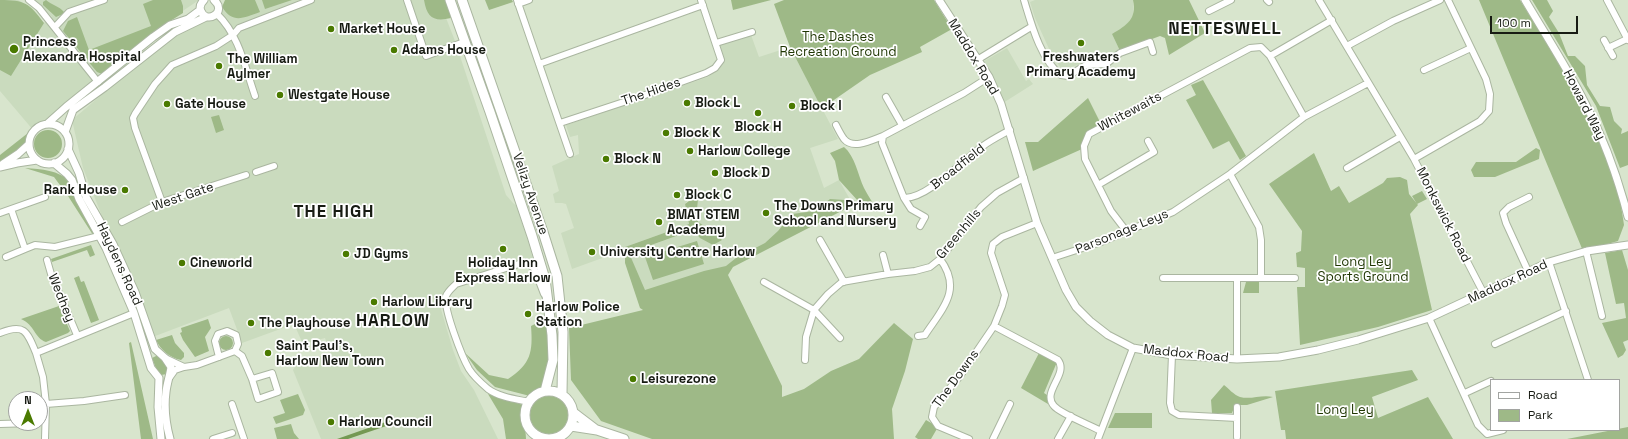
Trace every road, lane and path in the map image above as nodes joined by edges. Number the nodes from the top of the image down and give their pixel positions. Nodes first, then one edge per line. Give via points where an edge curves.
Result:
1 (104, 0) edge
2 (204, 0) edge
3 (311, 0) edge
4 (407, 0) edge
5 (450, 0) edge
6 (462, 0) edge
7 (529, 0) edge
8 (939, 0) edge
9 (1024, 0) edge
10 (1231, 0) edge
11 (1319, 0) edge
12 (1440, 0) edge
13 (1448, 0) edge
14 (1525, 0) edge
15 (1607, 0) edge
16 (34, 1) edge
17 (218, 2) edge
18 (518, 2) edge
19 (702, 3) edge
20 (200, 10) junction
21 (1209, 11) dead end
22 (217, 14) junction
23 (206, 17) junction
24 (1332, 20) junction
25 (54, 27) junction
26 (1031, 27) junction
27 (752, 32) dead end
28 (233, 34) junction
29 (1604, 40) dead end
30 (1628, 40) edge
31 (464, 42) junction
32 (716, 43) junction
33 (1347, 46) junction
34 (1471, 48) junction
35 (1608, 48) junction
36 (1153, 52) dead end
37 (1270, 56) junction
38 (1613, 56) dead end
39 (978, 60) junction
40 (539, 64) junction
41 (1424, 70) dead end
42 (989, 77) junction
43 (98, 82) junction
44 (1368, 83) junction
45 (255, 96) dead end
46 (886, 97) dead end
47 (1304, 117) junction
48 (560, 123) junction
49 (47, 124) junction
50 (836, 125) dead end
51 (902, 125) junction
52 (1010, 130) junction
53 (65, 132) junction
54 (883, 136) junction
55 (1400, 137) junction
56 (1148, 141) dead end
57 (29, 144) junction
58 (68, 149) junction
59 (570, 154) dead end
60 (1414, 159) junction
61 (37, 160) junction
62 (54, 163) junction
63 (274, 166) dead end
64 (0, 167) edge
65 (1347, 168) dead end
66 (256, 172) dead end
67 (1230, 174) junction
68 (246, 175) dead end
69 (1024, 178) junction
70 (1098, 185) junction
71 (45, 197) dead end
72 (1529, 197) dead end
73 (904, 198) junction
74 (162, 202) junction
75 (11, 209) junction
76 (0, 213) edge
77 (1628, 217) edge
78 (122, 222) dead end
79 (1037, 223) junction
80 (920, 226) dead end
81 (1127, 232) junction
82 (99, 236) junction
83 (820, 240) dead end
84 (1628, 245) edge
85 (25, 249) junction
86 (1586, 252) junction
87 (883, 254) dead end
88 (6, 257) dead end
89 (1052, 258) junction
90 (940, 259) junction
91 (47, 260) dead end
92 (1549, 262) junction
93 (1528, 271) junction
94 (888, 274) junction
95 (1163, 278) dead end
96 (1237, 278) junction
97 (1261, 278) junction
98 (1295, 278) dead end
99 (764, 282) dead end
100 (844, 282) junction
101 (1484, 294) junction
102 (549, 308) junction
103 (814, 310) junction
104 (1566, 311) junction
105 (134, 313) junction
106 (1602, 316) dead end
107 (1430, 318) junction
108 (994, 326) junction
109 (0, 333) edge
110 (77, 335) junction
111 (918, 336) dead end
112 (840, 338) dead end
113 (1495, 344) dead end
114 (1133, 348) junction
115 (235, 351) junction
116 (36, 352) junction
117 (1172, 355) junction
118 (219, 357) junction
119 (164, 358) junction
120 (1237, 359) junction
121 (805, 360) dead end
122 (184, 367) junction
123 (170, 377) junction
124 (159, 378) junction
125 (252, 379) junction
126 (1588, 379) edge
127 (1490, 381) edge
128 (45, 391) edge
129 (545, 391) junction
130 (1464, 393) junction
131 (562, 394) junction
132 (125, 395) dead end
133 (529, 402) junction
134 (48, 404) edge
135 (232, 404) dead end
136 (1010, 404) dead end
137 (1237, 407) dead end
138 (574, 413) junction
139 (1071, 416) junction
140 (1237, 418) junction
141 (571, 426) junction
142 (529, 427) junction
143 (598, 430) junction
144 (1101, 430) junction
145 (1500, 431) edge
146 (232, 433) dead end
147 (1237, 437) dead end
148 (161, 439) edge
149 (170, 439) edge
150 (214, 439) edge
151 (244, 439) edge
152 (530, 439) edge
153 (549, 439) edge
154 (624, 439) edge
155 (968, 439) edge
156 (994, 439) edge
157 (1058, 439) edge
158 (1098, 439) edge

1 - 25 street via 69,12
2 - 20 street
3 - 28 street via 239,28
4 - 31 street via 426,56
5 - 31 main road, Velizy Avenue
6 - 131 main road, Velizy Avenue via 557,276 563,332
7 - 18 street
8 - 39 street, Maddox Road
9 - 26 street
10 - 21 street
11 - 24 street, Monkswick Road
12 - 33 street via 1393,21
13 - 34 street
14 - 77 street, Howard Way via 1585,103 1604,143
15 - 30 street
16 - 25 street
17 - 22 street
18 - 40 street
19 - 32 street, The Hides
19 - 40 street, The Hides
20 - 23 street
20 - 43 street via 188,19 170,25
22 - 23 street
22 - 28 street
23 - 53 street via 175,32 73,110
24 - 33 street, Monkswick Road
24 - 37 street
25 - 43 street
26 - 36 street via 1050,64 1061,75 1068,76 1086,65 1106,64 1120,53 1150,42
26 - 39 street
27 - 32 street
28 - 45 street
28 - 74 street via 216,46 172,65 155,84 133,118
29 - 35 street
30 - 35 street
31 - 102 main road, Velizy Avenue via 532,236 545,279
32 - 48 street, The Hides via 721,60 715,68 706,73
33 - 44 street, Monkswick Road
34 - 41 street
34 - 60 street via 1486,79 1490,94 1488,111 1480,121
35 - 38 street
37 - 47 street
37 - 70 street, Whitewaits via 1261,47 1250,48 1089,134 1084,146 1086,159
39 - 42 street, Maddox Road
40 - 48 street
42 - 51 street
42 - 52 street, Maddox Road
43 - 49 street
44 - 47 street, Parsonage Leys
44 - 55 street, Monkswick Road
46 - 51 street
47 - 67 street, Parsonage Leys
48 - 59 street
49 - 53 street
49 - 57 street via 33,132
50 - 54 street via 844,140 850,143 862,143
51 - 54 street
52 - 69 street, Maddox Road
52 - 73 street, Broadfield via 984,145 925,192 912,198
53 - 58 street
54 - 73 street via 882,143
55 - 60 street, Monkswick Road
55 - 65 street
56 - 70 street via 1154,152
57 - 61 street
57 - 64 street
58 - 62 street via 65,155
58 - 119 street, Haydens Road via 86,197 113,244 135,292 155,349
60 - 101 street, Monkswick Road
61 - 62 street
61 - 64 street
62 - 82 street, Haydens Road via 72,180
63 - 66 street
67 - 81 street, Parsonage Leys via 1173,212
67 - 97 street via 1259,227
68 - 74 street, West Gate
69 - 79 street, Maddox Road
69 - 90 street, Greenhills via 997,192 981,207
70 - 81 street, Whitewaits
71 - 75 street
72 - 93 street via 1509,207 1504,213
73 - 80 street via 911,209 925,218
74 - 78 street, West Gate
75 - 76 street
75 - 85 street
79 - 89 street, Maddox Road
79 - 108 street, The Downs via 1002,237 993,244 991,253 1005,295
81 - 89 street, Parsonage Leys
82 - 85 street via 55,247 35,245
82 - 105 street, Haydens Road
83 - 100 street
84 - 86 street, Maddox Road
85 - 88 street
86 - 92 street, Maddox Road
86 - 106 street
87 - 94 street
89 - 114 street, Maddox Road via 1076,307 1101,331
90 - 94 street, Greenhills via 930,267 915,272
90 - 111 street via 949,279 949,299 925,335
91 - 110 street, Wedhey via 50,274
92 - 93 street, Maddox Road
92 - 104 street
93 - 101 street, Maddox Road
94 - 100 street, Greenhills
95 - 96 street
96 - 97 street
96 - 120 street
97 - 98 street
99 - 103 street
100 - 103 street, Greenhills via 828,294
101 - 107 street, Maddox Road
102 - 129 main road, Velizy Avenue via 553,360
102 - 133 street via 534,268 525,262 456,284 446,297 445,306 462,353 475,377 490,390
103 - 112 street
103 - 121 street, Greenhills via 806,337
104 - 113 street
104 - 126 street
105 - 110 street, Wedhey
105 - 124 street, Haydens Road via 151,368
107 - 120 street, Maddox Road via 1318,350 1279,357
107 - 130 street
108 - 139 street via 1058,360 1061,369 1051,398 1054,406
108 - 155 street, The Downs via 960,376 934,407 932,414 933,422 938,426
109 - 116 street via 20,328 28,334
110 - 116 street, Wedhey
114 - 117 street, Maddox Road
114 - 144 street
115 - 118 street
115 - 118 street via 238,344 236,335 227,331 218,334 215,341
115 - 125 street via 242,356
116 - 128 street
117 - 120 street, Maddox Road
117 - 140 street via 1172,411 1179,415
118 - 122 street
119 - 122 street
119 - 123 street, Haydens Road via 171,367
122 - 123 street via 176,370
123 - 124 street
123 - 149 street, Haydens Road via 166,390
124 - 148 street
125 - 125 street via 258,398 278,392 272,373
127 - 130 street
129 - 131 main road
129 - 133 main road
130 - 145 street via 1478,425 1487,434
131 - 138 main road via 571,403
132 - 134 street via 84,402
133 - 142 main road via 525,413
135 - 151 street
136 - 156 street
137 - 140 street
138 - 141 main road
138 - 143 main road
139 - 144 street
139 - 157 street
140 - 147 street
141 - 143 main road
141 - 153 main road via 564,434
142 - 152 main road
142 - 153 main road via 536,435
143 - 154 main road
144 - 158 street
146 - 150 street

